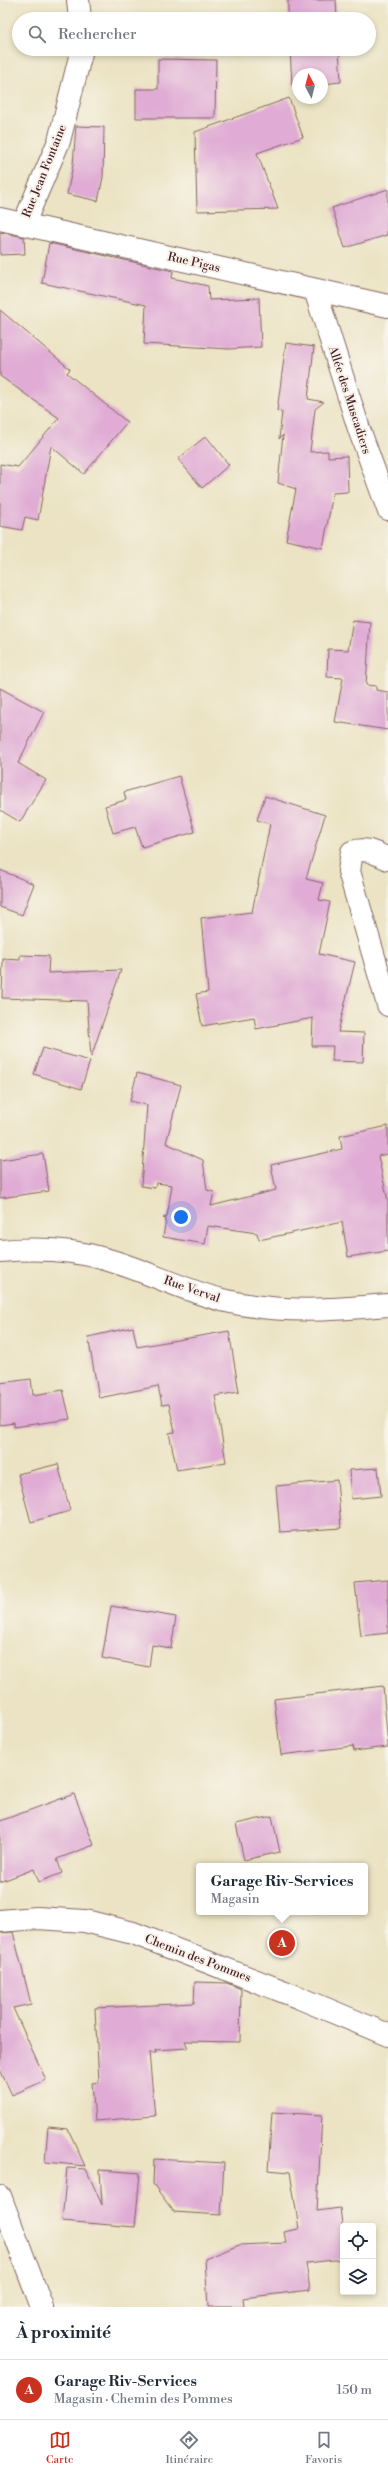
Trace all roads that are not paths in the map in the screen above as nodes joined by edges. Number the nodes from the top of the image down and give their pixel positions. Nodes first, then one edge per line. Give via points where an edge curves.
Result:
1 (78, 0) edge
2 (79, 12) edge
3 (80, 56) edge
4 (0, 219) edge
5 (24, 223) junction
6 (315, 290) junction
7 (388, 306) edge
8 (388, 509) edge
9 (388, 859) edge
10 (388, 1005) edge
11 (0, 1251) edge
12 (388, 1305) edge
13 (0, 1921) edge
14 (388, 2035) edge
15 (0, 2196) edge
16 (42, 2307) edge

1 - 2 street
3 - 5 street, Rue Jean Fontaine via 59,141
4 - 5 street, Rue Pigas
5 - 6 street, Rue Pigas
6 - 7 street, Rue Pigas
6 - 8 street, Allée des Muscadiers via 359,429
9 - 10 street via 367,849 359,849 352,852 349,861
11 - 12 street, Rue Verval via 56,1250 104,1259 222,1300 271,1309 319,1311
13 - 14 street, Chemin des Pommes via 37,1918 85,1921 133,1933
15 - 16 street

